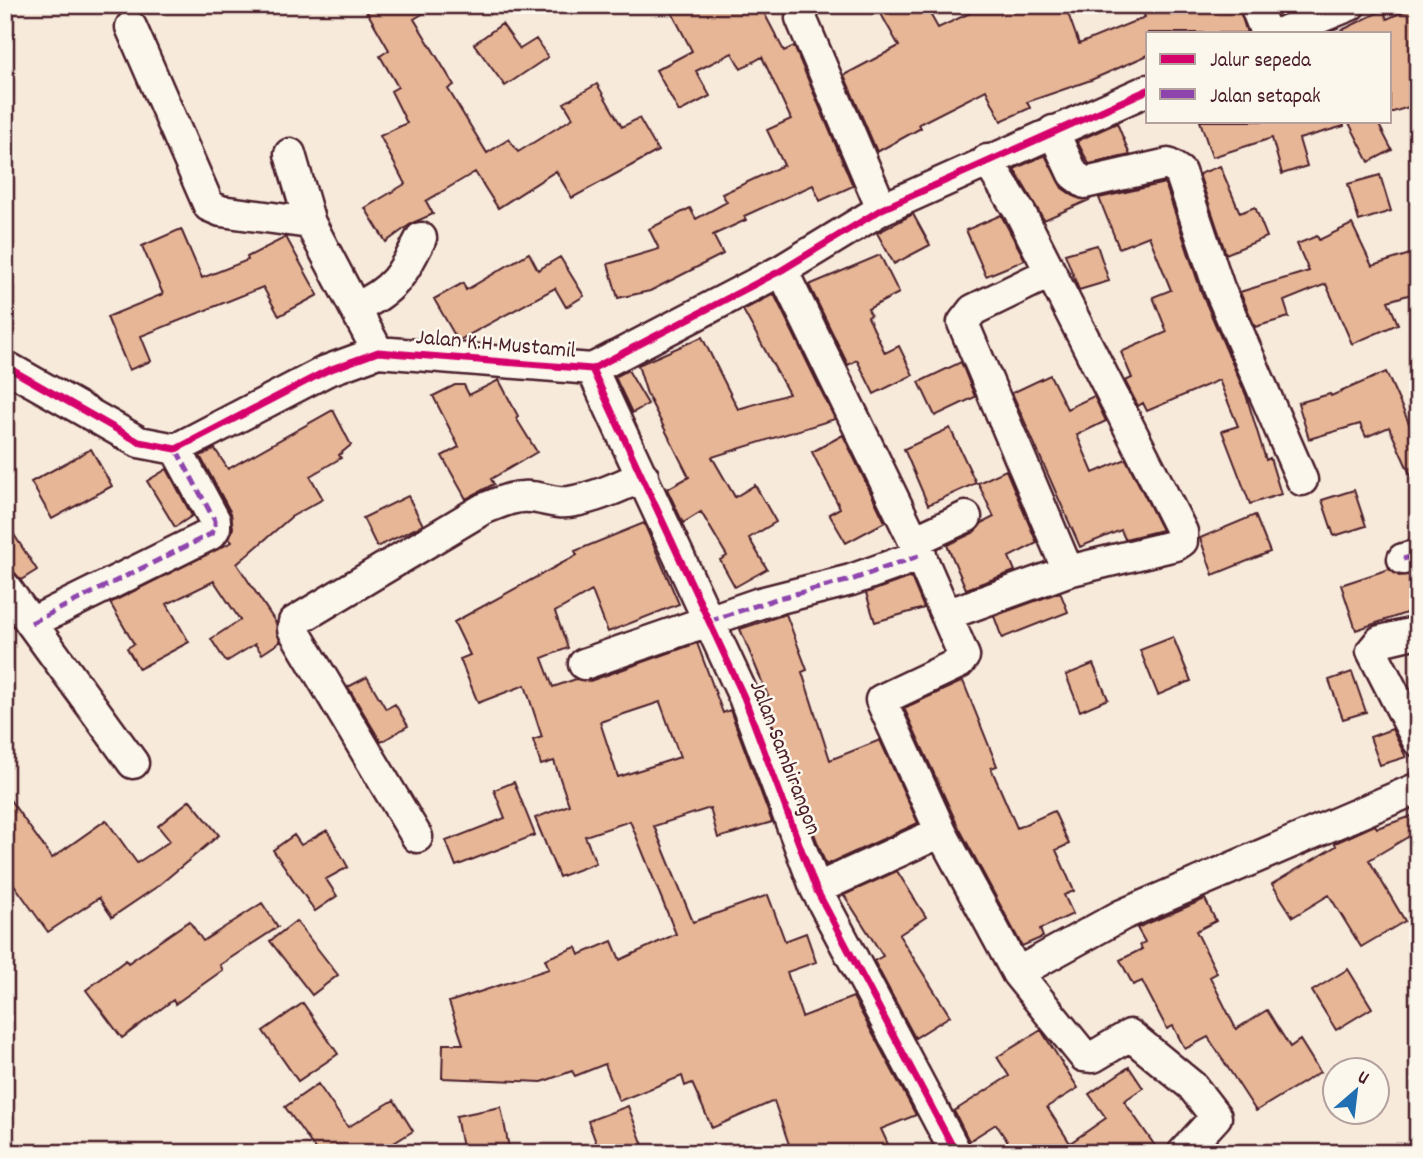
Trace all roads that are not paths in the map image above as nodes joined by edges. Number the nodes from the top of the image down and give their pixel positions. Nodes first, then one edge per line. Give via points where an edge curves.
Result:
1 (1255, 5) edge
2 (1350, 5) edge
3 (803, 6) edge
4 (131, 27) dead end
5 (1266, 32) edge
6 (1283, 32) edge
7 (1146, 91) edge
8 (1053, 131) junction
9 (290, 154) dead end
10 (987, 160) junction
11 (882, 209) junction
12 (310, 223) junction
13 (421, 239) dead end
14 (782, 270) junction
15 (1049, 273) junction
16 (355, 309) junction
17 (378, 352) junction
18 (5, 366) edge
19 (592, 369) junction
20 (176, 449) junction
21 (643, 476) junction
22 (1302, 480) dead end
23 (966, 517) dead end
24 (917, 548) junction
25 (1068, 571) junction
26 (5, 587) edge
27 (946, 615) junction
28 (709, 621) junction
29 (31, 623) junction
30 (1418, 632) edge
31 (584, 664) dead end
32 (1418, 741) edge
33 (132, 764) dead end
34 (1418, 788) edge
35 (941, 832) junction
36 (417, 837) dead end
37 (816, 889) junction
38 (1017, 973) junction
39 (956, 1153) edge
40 (1183, 1153) edge

1 - 5 street
2 - 6 street
3 - 11 street via 801,18
4 - 12 street via 209,206
7 - 8 street, Jalan K.H Mustamil
8 - 10 street, Jalan K.H Mustamil
8 - 22 street via 1073,174 1085,183 1168,163 1180,172 1219,288
9 - 12 street
10 - 11 street, Jalan K.H Mustamil
10 - 15 street via 1021,214
11 - 14 street, Jalan K.H Mustamil
12 - 16 street
13 - 16 street via 396,285
14 - 19 street, Jalan K.H Mustamil
14 - 24 street
15 - 25 street via 973,310 964,323
15 - 25 street via 1183,537 1176,545
16 - 17 street
17 - 19 street, Jalan K.H Mustamil
17 - 20 street, Jalan K.H Mustamil via 326,371
18 - 20 street via 139,442
19 - 21 street, Jalan Sambirangon
20 - 29 street via 215,521 211,534
21 - 28 street, Jalan Sambirangon
21 - 36 street via 600,495 568,502 511,498 483,509 294,622 293,629
23 - 24 street
24 - 27 street
24 - 28 street via 851,580
25 - 27 street
26 - 29 street
27 - 35 street via 964,654 962,661 881,700
28 - 31 street
28 - 37 street, Jalan Sambirangon via 778,779
29 - 33 street
30 - 32 street via 1380,641 1371,651
34 - 38 street via 1122,915
35 - 37 street
35 - 38 street
37 - 39 street, Jalan Sambirangon
38 - 40 street via 1084,1056 1093,1057 1130,1035 1192,1086 1216,1117

